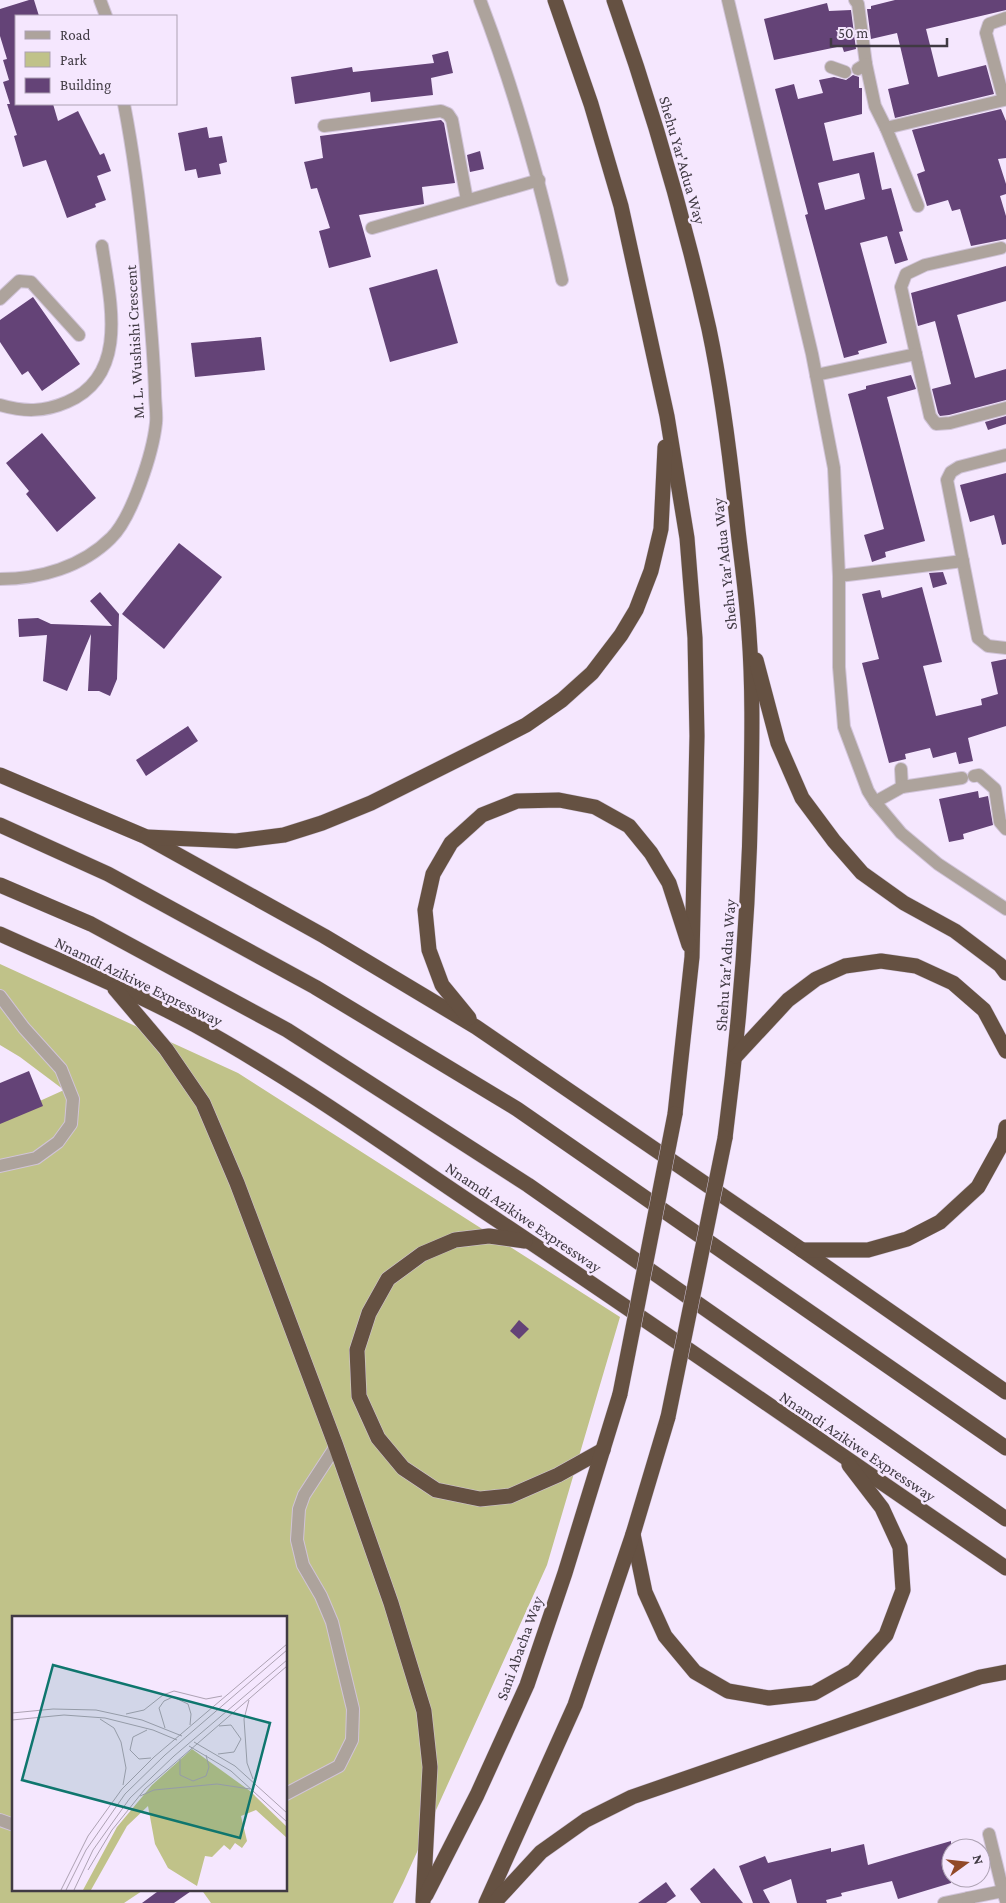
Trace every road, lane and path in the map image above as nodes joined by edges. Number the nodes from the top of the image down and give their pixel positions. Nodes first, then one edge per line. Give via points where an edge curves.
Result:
1 (100, 0) edge
2 (480, 0) edge
3 (555, 0) edge
4 (614, 0) edge
5 (728, 0) edge
6 (855, 0) edge
7 (106, 15) edge
8 (1006, 18) edge
9 (831, 67) dead end
10 (856, 68) junction
11 (124, 105) edge
12 (324, 126) dead end
13 (886, 128) junction
14 (539, 180) junction
15 (467, 200) junction
16 (918, 206) dead end
17 (372, 228) dead end
18 (102, 246) dead end
19 (1001, 248) dead end
20 (562, 280) dead end
21 (0, 299) edge
22 (78, 335) dead end
23 (916, 354) junction
24 (816, 375) junction
25 (0, 405) edge
26 (1006, 408) edge
27 (667, 416) junction
28 (1006, 455) edge
29 (963, 561) junction
30 (839, 576) junction
31 (0, 579) edge
32 (750, 636) junction
33 (1006, 648) edge
34 (901, 769) dead end
35 (0, 775) edge
36 (902, 787) junction
37 (875, 802) junction
38 (0, 825) edge
39 (1006, 829) edge
40 (144, 836) junction
41 (0, 885) edge
42 (1006, 909) edge
43 (0, 934) edge
44 (692, 957) junction
45 (1006, 973) edge
46 (111, 984) junction
47 (0, 996) edge
48 (476, 1027) junction
49 (1006, 1051) edge
50 (736, 1056) junction
51 (1006, 1127) edge
52 (0, 1166) edge
53 (530, 1242) junction
54 (802, 1250) junction
55 (1006, 1392) edge
56 (620, 1394) joint
57 (336, 1446) junction
58 (1006, 1448) edge
59 (603, 1450) junction
60 (840, 1452) junction
61 (1006, 1519) edge
62 (633, 1534) junction
63 (1006, 1568) edge
64 (1006, 1672) edge
65 (288, 1793) edge
66 (0, 1820) edge
67 (12, 1824) edge
68 (989, 1834) dead end
69 (1004, 1896) edge
70 (968, 1901) edge
71 (422, 1902) edge
72 (486, 1903) edge
73 (494, 1903) edge
74 (944, 1903) edge

1 - 7 street
2 - 14 street via 517,103
3 - 27 highway, Shehu Yar'Adua Way via 591,104 621,206
4 - 32 highway, Shehu Yar'Adua Way via 647,95 680,209 709,331 729,449
5 - 24 street
6 - 10 street via 858,4
8 - 13 street via 989,24 986,33 1004,100
9 - 10 street
10 - 13 street
11 - 31 street, M. L. Wushishi Crescent via 145,254 154,359 156,423 147,464 131,506 112,538 79,562 39,576
12 - 15 street via 441,111 448,114 452,120
13 - 16 street
14 - 15 street
14 - 20 street
15 - 17 street
18 - 25 street via 111,315 110,348 102,374 80,396 53,408 20,410
19 - 23 street via 926,265 906,274 900,287
21 - 22 street via 19,281 31,282
23 - 24 street
23 - 26 street via 930,416 936,424
24 - 30 street via 834,468
27 - 40 highway via 661,529 651,571 636,610 621,635 592,673 562,700 491,744 372,803 322,823 284,835 236,842
27 - 44 highway, Shehu Yar'Adua Way via 686,538 695,638 697,736
28 - 29 street via 950,472 947,480
29 - 30 street
29 - 33 street via 978,638 988,646
30 - 37 street via 839,667 844,726
32 - 45 highway via 778,743 802,798 834,842 862,873 904,903 955,931
32 - 50 highway, Shehu Yar'Adua Way via 750,850
34 - 36 street
35 - 40 highway
36 - 37 street
36 - 39 street via 979,775 995,789 1000,822
37 - 42 street via 901,833 938,864
38 - 58 highway via 108,874 316,987 517,1109
40 - 48 highway via 324,936
41 - 61 highway, Nnamdi Azikiwe Expressway via 91,924 286,1030 528,1185
43 - 46 highway, Nnamdi Azikiwe Expressway
44 - 48 highway via 669,883 629,826 595,808 559,800 517,801 482,815 451,843 433,874 425,910 429,950 442,985
44 - 56 highway, Shehu Yar'Adua Way, bridge via 675,1114
46 - 53 highway, Nnamdi Azikiwe Expressway via 194,1024 310,1094
46 - 57 highway via 166,1049 203,1103 237,1183
47 - 52 street via 61,1068 73,1099 71,1124 58,1142 36,1158
48 - 54 highway
49 - 50 highway via 984,1010 953,983 916,966 881,961 845,966 816,979 788,1000
50 - 62 highway, Shehu Yar'Adua Way, bridge via 725,1138 668,1417
51 - 54 highway via 1004,1140 978,1187 940,1222 907,1239 868,1250
53 - 59 highway via 489,1236 456,1240 422,1254 388,1279 369,1313 357,1350 359,1396 378,1438 403,1468 436,1490 480,1499 510,1496
53 - 60 highway, Nnamdi Azikiwe Expressway
54 - 55 highway
56 - 59 highway, Sani Abacha Way
57 - 65 street via 304,1495 296,1540 303,1565 332,1622 354,1709 352,1740 339,1766
57 - 71 highway via 400,1629 424,1711 430,1767
59 - 71 highway, Sani Abacha Way via 527,1685
60 - 62 highway via 882,1508 900,1548 903,1590 886,1635 852,1671 814,1693 769,1698 728,1691 695,1672 665,1636 645,1592
60 - 63 highway, Nnamdi Azikiwe Expressway
62 - 72 highway via 575,1705
64 - 73 highway via 980,1677 632,1797 586,1820 541,1852
66 - 67 street
68 - 69 street
69 - 70 street
70 - 74 street

